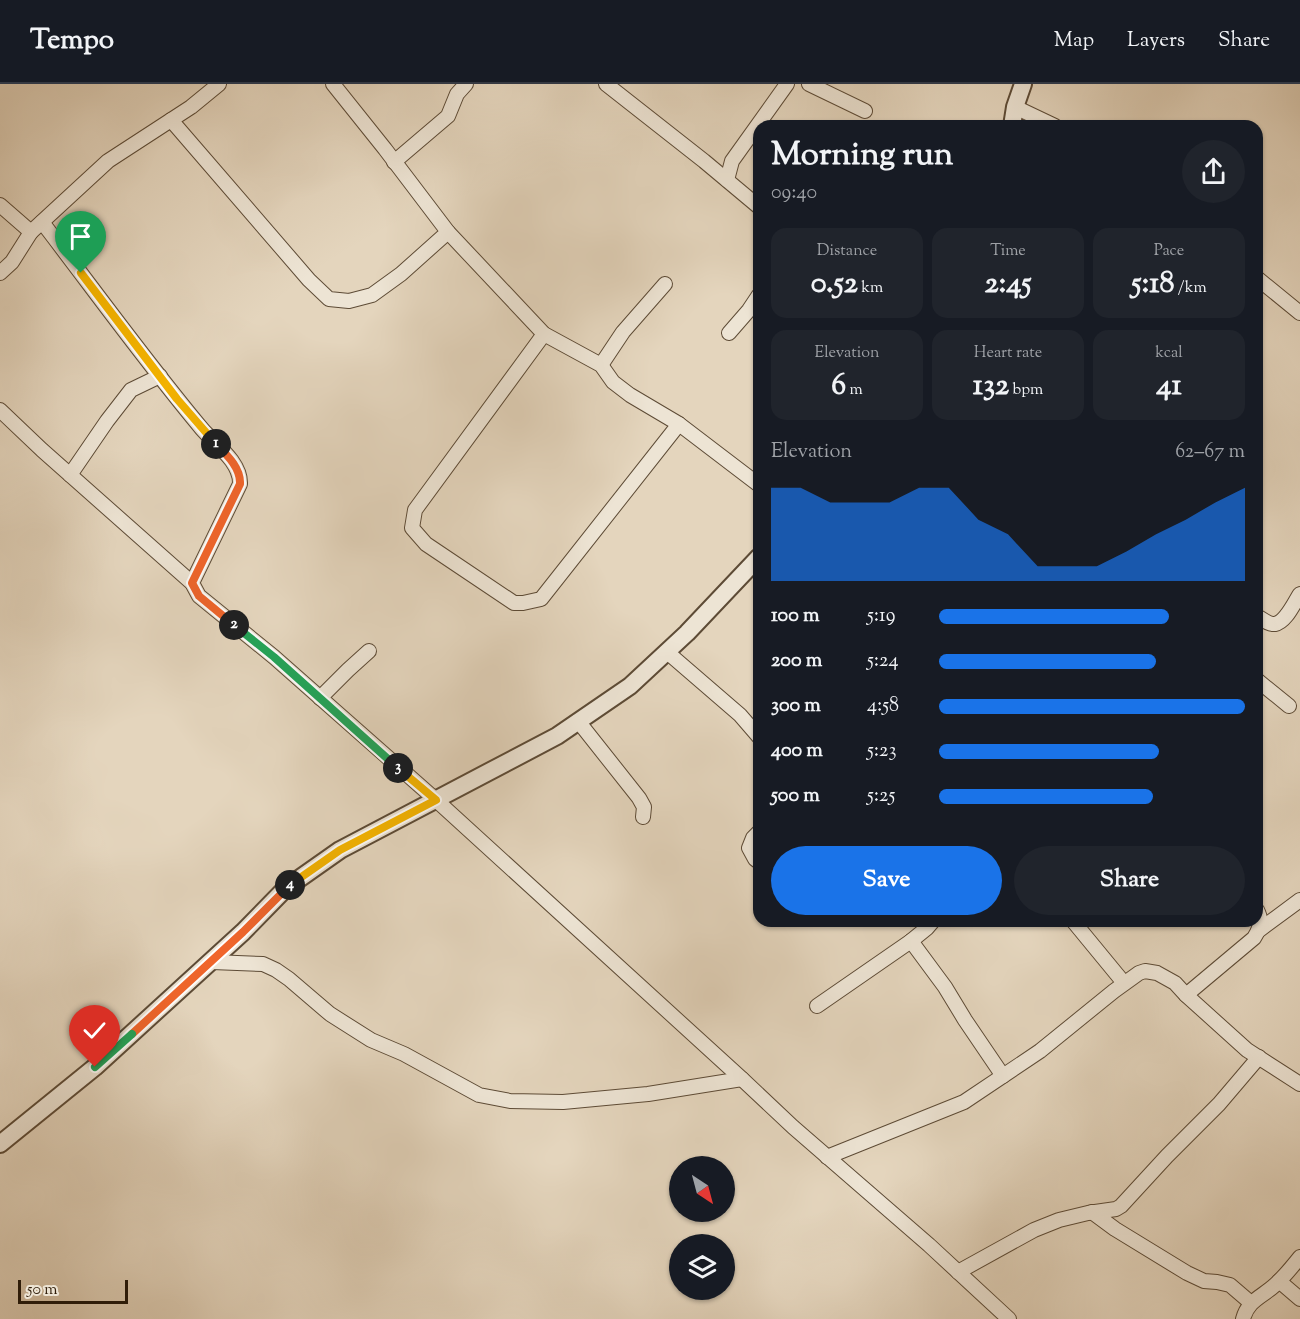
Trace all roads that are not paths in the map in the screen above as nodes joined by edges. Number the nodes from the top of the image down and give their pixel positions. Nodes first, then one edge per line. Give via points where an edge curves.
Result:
1 (219, 84) edge
2 (333, 84) edge
3 (466, 84) edge
4 (606, 84) edge
5 (787, 84) edge
6 (809, 84) edge
7 (1023, 84) edge
8 (1015, 107) junction
9 (865, 111) dead end
10 (171, 120) junction
11 (761, 120) edge
12 (1013, 120) edge
13 (1042, 120) edge
14 (753, 132) edge
15 (394, 162) junction
16 (727, 180) junction
17 (753, 202) edge
18 (0, 205) edge
19 (42, 222) junction
20 (31, 232) junction
21 (448, 232) junction
22 (0, 273) edge
23 (1263, 283) edge
24 (664, 284) dead end
25 (753, 304) edge
26 (1300, 313) edge
27 (729, 333) dead end
28 (544, 334) junction
29 (601, 365) junction
30 (159, 376) junction
31 (0, 410) edge
32 (679, 424) junction
33 (70, 475) junction
34 (753, 480) edge
35 (753, 567) edge
36 (192, 583) junction
37 (1300, 594) edge
38 (1263, 620) edge
39 (369, 651) dead end
40 (667, 652) junction
41 (1263, 685) edge
42 (320, 698) junction
43 (1289, 706) dead end
44 (578, 721) junction
45 (753, 730) edge
46 (436, 800) junction
47 (644, 818) dead end
48 (753, 838) edge
49 (753, 854) edge
50 (1300, 900) edge
51 (927, 927) edge
52 (1078, 927) edge
53 (1260, 927) edge
54 (1258, 931) junction
55 (911, 940) junction
56 (212, 962) junction
57 (1124, 983) junction
58 (1186, 995) junction
59 (817, 1006) dead end
60 (1259, 1057) junction
61 (1003, 1076) junction
62 (742, 1079) junction
63 (1300, 1084) edge
64 (0, 1144) edge
65 (827, 1157) junction
66 (1116, 1209) junction
67 (1092, 1212) junction
68 (1115, 1229) junction
69 (1300, 1257) edge
70 (958, 1272) junction
71 (1279, 1281) junction
72 (1300, 1299) edge
73 (1251, 1304) junction
74 (1010, 1319) edge
75 (1243, 1319) edge

1 - 10 street
2 - 15 street
3 - 15 street via 456,94 448,116
4 - 16 street
5 - 11 street
6 - 9 street
7 - 8 street
8 - 12 street
8 - 13 street
10 - 19 street via 108,161
10 - 21 street via 328,299 350,302 372,295
14 - 16 street via 732,161
15 - 21 street
16 - 17 street
18 - 20 street
19 - 20 street
19 - 30 street
20 - 22 street
21 - 28 street
23 - 26 street
24 - 29 street
25 - 27 street
28 - 29 street
28 - 32 street via 415,510 412,528 426,544 504,597 514,603 541,599
29 - 32 street via 613,382 630,395
30 - 33 street via 131,390
30 - 36 street via 232,461 240,478
31 - 33 street
32 - 34 street
33 - 36 street
35 - 40 street
36 - 42 street via 199,596
37 - 38 street via 1276,624
39 - 42 street
40 - 44 street via 630,686
40 - 45 street
41 - 43 street
42 - 46 street
44 - 46 street
44 - 47 street via 639,798
46 - 56 street via 340,850 286,888
46 - 62 street
48 - 49 street via 749,848
50 - 54 street
51 - 55 street
52 - 57 street
53 - 54 street
54 - 58 street
55 - 59 street
55 - 61 street
56 - 62 street via 263,964 276,970 330,1014 370,1040 479,1095 510,1101 563,1102
56 - 64 street via 95,1067
57 - 58 street via 1138,972 1151,971 1175,983
57 - 61 street
58 - 60 street
60 - 63 street
60 - 66 street via 1219,1104
61 - 65 street via 964,1102
62 - 65 street
65 - 70 street
66 - 67 street
66 - 68 street
67 - 68 street
67 - 70 street via 1034,1230
68 - 73 street via 1204,1281 1230,1285
69 - 71 street
70 - 74 street
71 - 72 street
71 - 73 street
73 - 75 street

